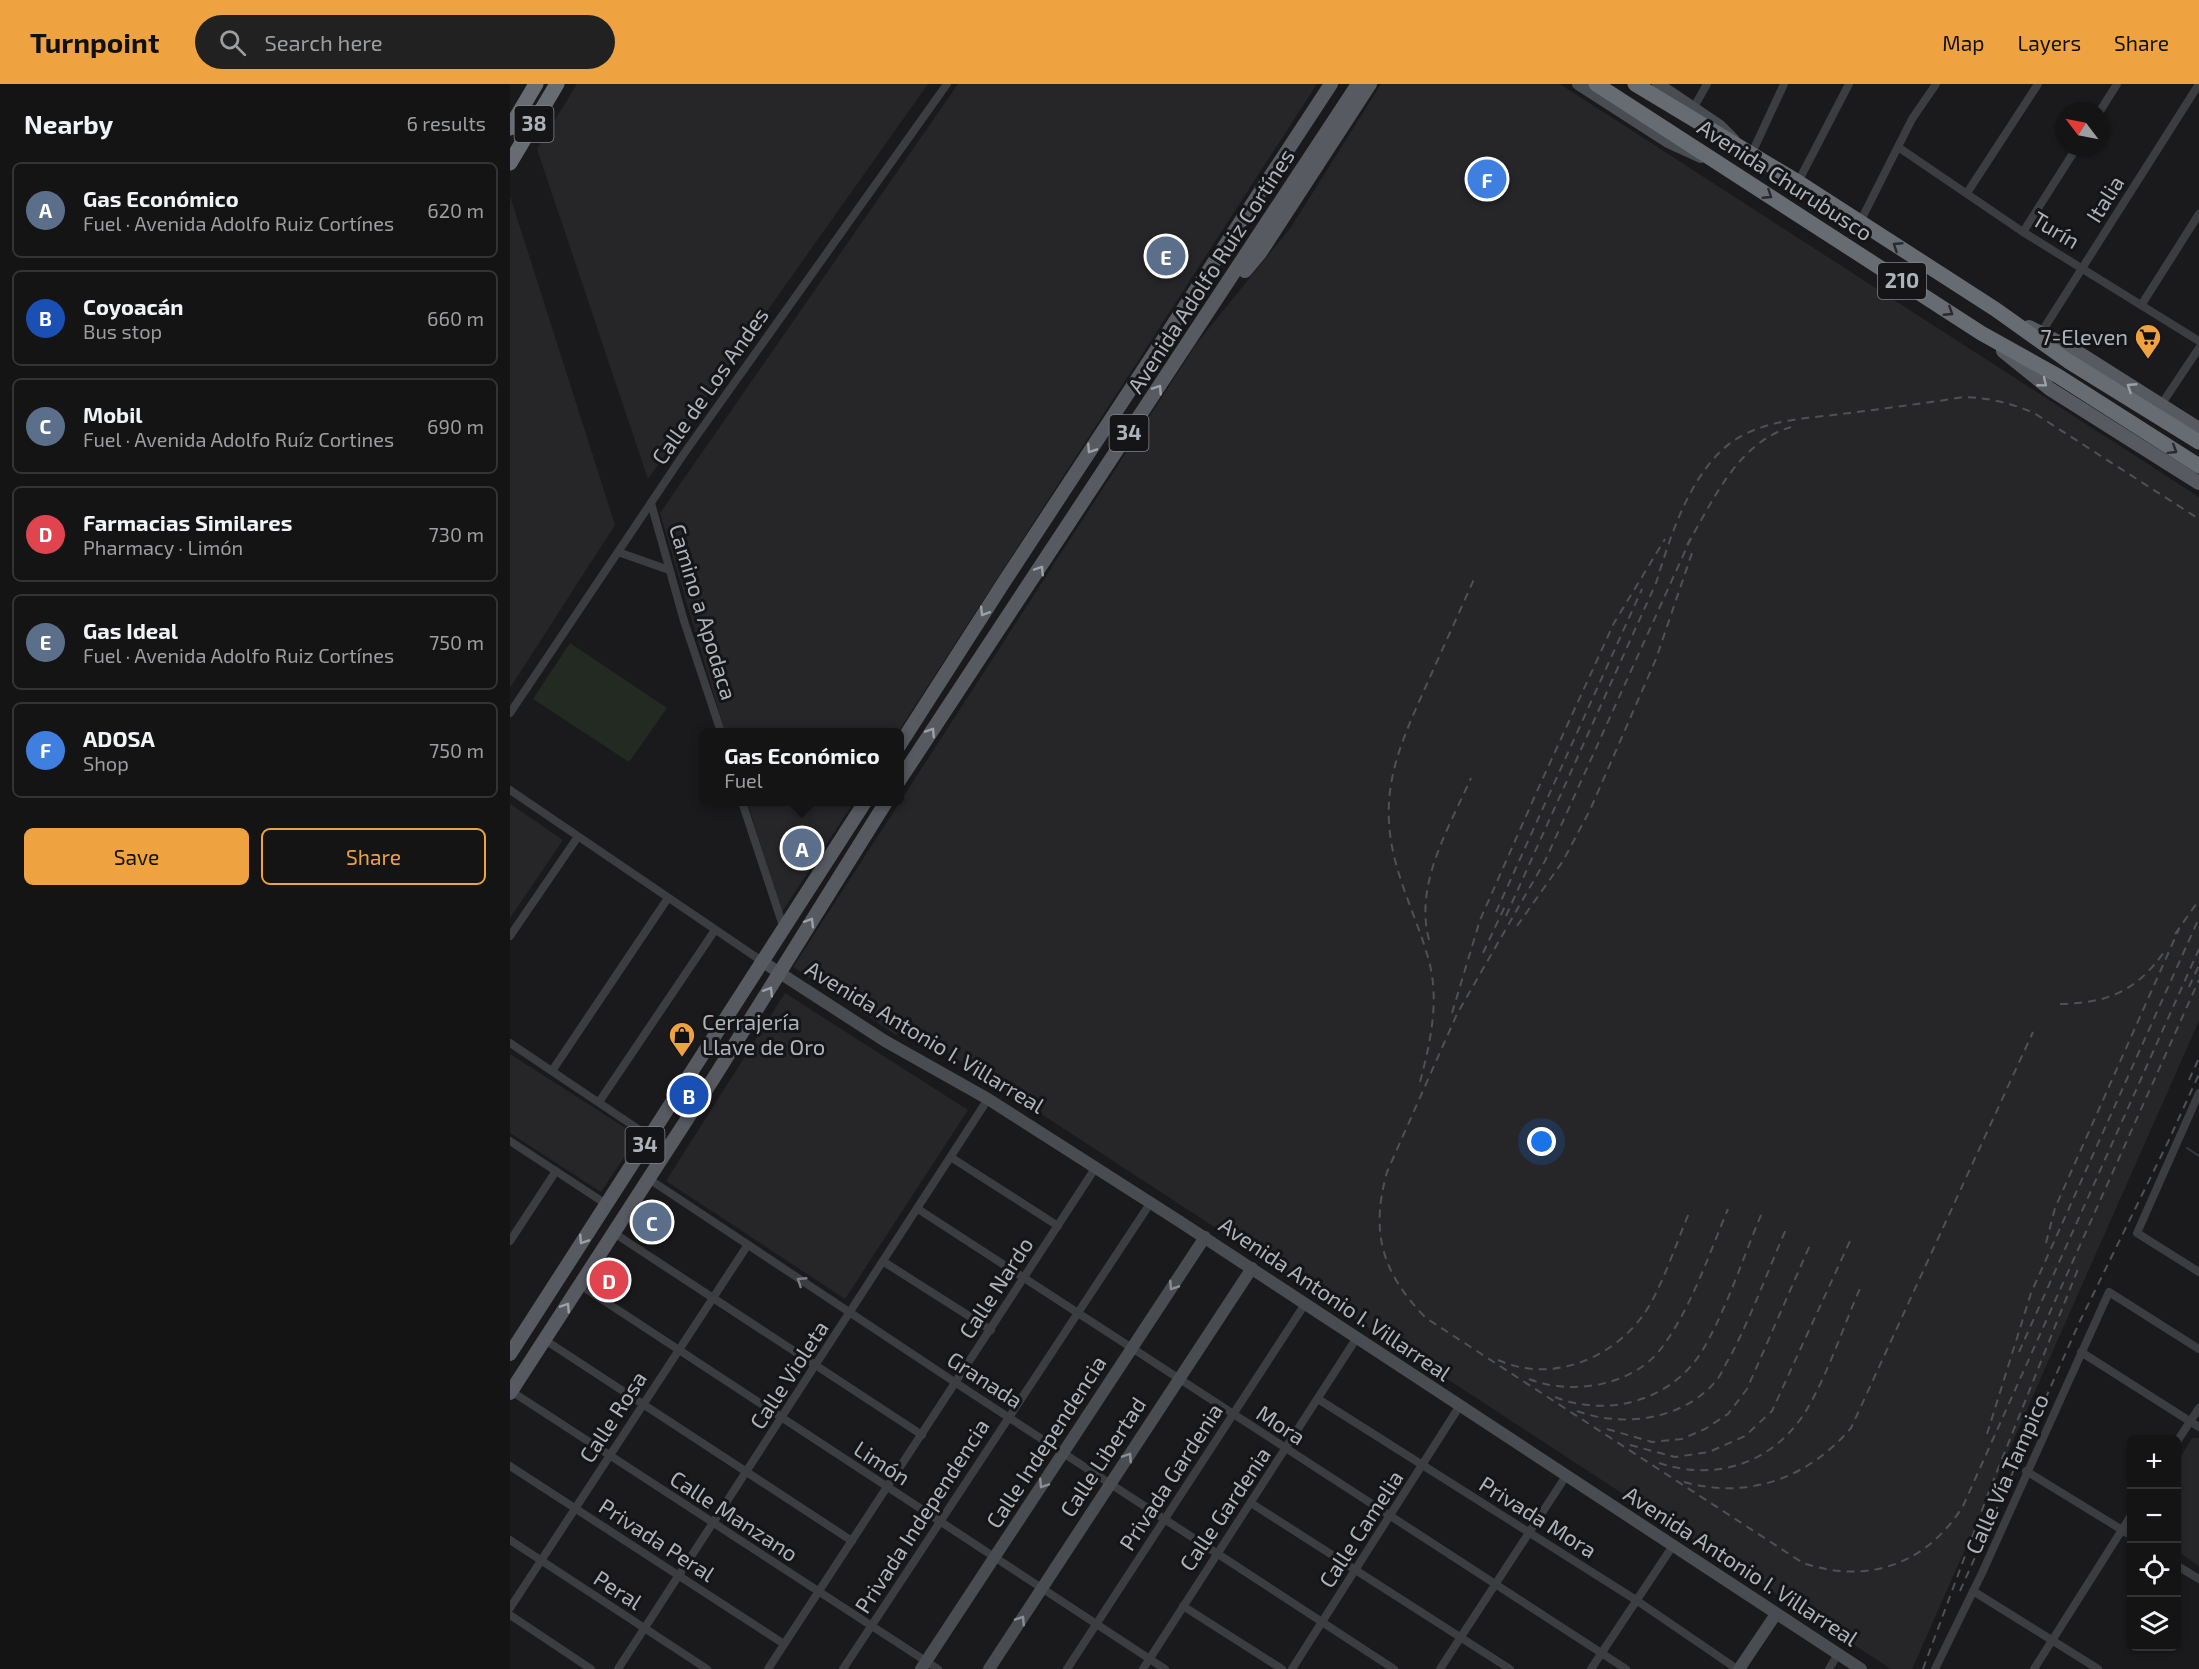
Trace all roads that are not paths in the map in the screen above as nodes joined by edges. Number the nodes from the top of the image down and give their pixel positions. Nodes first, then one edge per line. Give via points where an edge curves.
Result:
1 (557, 84) edge
2 (947, 84) edge
3 (1331, 84) edge
4 (1358, 84) edge
5 (1370, 84) edge
6 (1578, 84) edge
7 (1635, 84) edge
8 (1658, 84) edge
9 (1707, 84) edge
10 (1784, 84) edge
11 (1849, 84) edge
12 (1936, 84) edge
13 (2038, 84) edge
14 (2117, 84) edge
15 (2199, 84) edge
16 (533, 85) edge
17 (1602, 88) edge
18 (2106, 102) edge
19 (1694, 107) junction
20 (511, 126) edge
21 (1737, 146) junction
22 (1898, 147) junction
23 (1751, 155) junction
24 (2071, 156) edge
25 (510, 164) edge
26 (1718, 164) junction
27 (1798, 182) junction
28 (1967, 193) junction
29 (2199, 214) edge
30 (1860, 222) junction
31 (2023, 232) junction
32 (2084, 267) junction
33 (2142, 304) junction
34 (1995, 309) junction
35 (1206, 316) junction
36 (1981, 333) junction
37 (2041, 333) junction
38 (2199, 341) edge
39 (2199, 348) edge
40 (2161, 405) junction
41 (2199, 429) edge
42 (2199, 442) edge
43 (2199, 466) edge
44 (2199, 483) edge
45 (651, 503) junction
46 (618, 552) junction
47 (669, 570) junction
48 (510, 713) edge
49 (720, 728) edge
50 (904, 740) edge
51 (904, 775) edge
52 (510, 790) edge
53 (744, 806) edge
54 (862, 806) edge
55 (883, 806) edge
56 (577, 838) junction
57 (668, 898) junction
58 (784, 929) junction
59 (715, 930) junction
60 (510, 936) edge
61 (763, 962) junction
62 (780, 973) junction
63 (510, 1043) edge
64 (552, 1071) junction
65 (2199, 1093) edge
66 (988, 1099) junction
67 (599, 1102) junction
68 (650, 1137) junction
69 (510, 1141) edge
70 (952, 1158) junction
71 (1096, 1167) junction
72 (556, 1171) junction
73 (649, 1179) junction
74 (1151, 1202) junction
75 (606, 1204) junction
76 (918, 1209) junction
77 (1058, 1226) junction
78 (614, 1233) junction
79 (1205, 1237) junction
80 (510, 1241) edge
81 (747, 1246) junction
82 (884, 1262) junction
83 (1252, 1268) junction
84 (2198, 1270) edge
85 (1025, 1278) junction
86 (580, 1285) junction
87 (713, 1298) junction
88 (1305, 1305) junction
89 (850, 1313) junction
90 (1077, 1313) junction
91 (991, 1330) junction
92 (1356, 1339) junction
93 (544, 1340) junction
94 (1132, 1349) junction
95 (2199, 1349) edge
96 (678, 1351) junction
97 (2081, 1352) junction
98 (510, 1354) edge
99 (817, 1366) junction
100 (1179, 1379) junction
101 (956, 1383) junction
102 (511, 1392) edge
103 (1318, 1399) junction
104 (643, 1403) junction
105 (1459, 1407) junction
106 (2199, 1407) edge
107 (1233, 1415) junction
108 (1009, 1417) junction
109 (782, 1418) junction
110 (2190, 1421) junction
111 (2199, 1427) edge
112 (922, 1435) junction
113 (2181, 1435) edge
114 (1287, 1449) junction
115 (1064, 1452) junction
116 (609, 1456) junction
117 (1423, 1465) junction
118 (510, 1466) edge
119 (747, 1471) junction
120 (2026, 1471) junction
121 (1566, 1476) junction
122 (1111, 1483) junction
123 (888, 1488) junction
124 (1251, 1503) junction
125 (575, 1509) junction
126 (1389, 1518) junction
127 (1166, 1521) junction
128 (940, 1522) junction
129 (2127, 1522) edge
130 (713, 1524) junction
131 (2122, 1530) junction
132 (1529, 1533) junction
133 (2127, 1533) edge
134 (510, 1540) edge
135 (852, 1541) junction
136 (1672, 1546) junction
137 (1218, 1553) junction
138 (995, 1557) junction
139 (541, 1561) junction
140 (2181, 1567) edge
141 (1355, 1571) junction
142 (679, 1576) junction
143 (2199, 1579) edge
144 (1495, 1584) junction
145 (1042, 1588) junction
146 (1973, 1591) junction
147 (818, 1592) junction
148 (1636, 1600) junction
149 (1183, 1606) junction
150 (510, 1608) edge
151 (1776, 1614) junction
152 (510, 1615) edge
153 (1322, 1622) junction
154 (1097, 1624) junction
155 (871, 1626) junction
156 (644, 1628) junction
157 (1460, 1638) junction
158 (2052, 1640) junction
159 (784, 1644) junction
160 (1602, 1653) junction
161 (1838, 1654) junction
162 (1149, 1659) junction
163 (924, 1665) edge
164 (591, 1669) edge
165 (618, 1669) edge
166 (707, 1669) edge
167 (768, 1669) edge
168 (843, 1669) edge
169 (938, 1669) edge
170 (989, 1669) edge
171 (1067, 1669) edge
172 (1143, 1669) edge
173 (1165, 1669) edge
174 (1282, 1669) edge
175 (1292, 1669) edge
176 (1394, 1669) edge
177 (1440, 1669) edge
178 (1510, 1669) edge
179 (1591, 1669) edge
180 (1626, 1669) edge
181 (1738, 1669) edge
182 (1829, 1669) edge
183 (1861, 1669) edge
184 (1935, 1669) edge
185 (2034, 1669) edge
186 (2098, 1669) edge

1 - 25 highway, 38
2 - 45 street, Calle de Los Andes
3 -> 50 main road, Avenida Adolfo Ruiz Cortínes / 34
4 - 35 main road, Avenida Adolfo Ruiz Cortínes / 34
5 - 35 main road via 1260,254
6 - 26 street via 1668,142
7 - 21 highway, Avenida Churubusco / 210
8 - 19 street
9 - 19 street
10 - 23 street
11 - 27 street
12 - 22 street
13 - 28 street
14 - 18 street
15 - 32 street, Italia
16 - 20 highway, 38
17 - 26 highway, Avenida Churubusco / 210
19 - 21 street via 1730,133
21 - 23 highway, Avenida Churubusco / 210
22 - 28 street, Turín
22 - 30 street
23 - 27 highway, Avenida Churubusco / 210
24 - 31 street
26 -> 36 highway, Avenida Churubusco / 210
27 - 30 highway, Avenida Churubusco / 210
28 - 31 street, Turín
29 - 33 street
34 -> 30 highway, Avenida Churubusco / 210
31 - 32 street, Turín
32 - 33 street, Turín
32 - 37 street, Italia
33 - 38 street, Turín
34 - 37 main road, Avenida Churubusco
34 - 42 highway, Avenida Churubusco / 210 via 2068,361
51 -> 35 main road, Avenida Adolfo Ruiz Cortínes / 34
36 -> 43 highway, Avenida Churubusco / 210
36 -> 44 main road, Avenida Churubusco via 2050,389
40 -> 37 main road, Avenida Churubusco
39 - 40 street
40 - 41 main road, Avenida Churubusco
45 - 46 street, Calle de Los Andes
45 - 47 street, Camino a Apodaca
46 - 47 street
46 - 48 street, Calle de Los Andes
47 - 49 street, Camino a Apodaca
52 - 56 street
53 - 58 street
54 - 58 main road, 34
62 -> 55 main road, 34
56 - 57 street
56 - 60 street
57 - 59 street
57 - 64 street
58 - 61 main road, 34
59 - 61 street
59 - 67 street
61 - 62 street, Avenida Antonio I. Villarreal
61 - 68 main road, 34
62 - 66 street, Avenida Antonio I. Villarreal via 885,1041
73 -> 62 main road, 34
63 - 64 street
64 - 67 street
65 - 84 street via 2137,1233
66 - 70 street, Calle Violeta
66 - 71 street, Avenida Antonio I. Villarreal
67 - 68 street
68 - 75 main road, 34
69 - 72 street
70 - 76 street, Calle Violeta
70 - 77 street
71 - 74 street, Avenida Antonio I. Villarreal
71 - 77 street, Calle Nardo
72 - 75 street
72 - 80 street
73 - 78 main road, 34
73 - 81 street, Granada
74 - 79 street, Avenida Antonio I. Villarreal
74 - 90 street, Privada Independencia
75 -> 98 main road, 34
76 - 82 street, Calle Violeta
76 - 85 street, Mora
77 - 85 street, Calle Nardo
78 - 86 main road, 34
78 - 87 street
79 - 83 street, Avenida Antonio I. Villarreal
79 -> 94 street, Calle Independencia
81 - 87 street, Calle Rosa
89 -> 81 street, Granada
82 - 89 street, Calle Violeta
82 - 91 street
83 - 88 street, Avenida Antonio I. Villarreal
83 - 100 street, Calle Libertad
85 - 90 street, Mora
85 - 91 street, Calle Nardo
93 -> 86 main road, 34
86 - 96 street, Limón
87 - 96 street, Calle Rosa
87 - 99 street
88 - 92 street, Avenida Antonio I. Villarreal
88 - 107 street, Privada Gardenia
89 - 99 street, Calle Violeta
89 - 101 street, Granada
90 - 94 street, Mora
90 - 108 street, Privada Independencia
91 - 101 street, Calle Nardo
92 - 103 street, Calle Gardenia
92 - 105 street, Avenida Antonio I. Villarreal
93 - 102 main road, 34
93 - 104 street
94 - 100 street, Mora
94 - 115 street, Calle Independencia
95 - 97 street, Calle Vía Tampico via 2109,1292
96 - 104 street, Calle Rosa
96 - 109 street, Limón
97 - 110 street
97 - 120 street, Calle Vía Tampico
99 - 109 street, Calle Violeta
99 - 112 street
100 - 107 street, Mora
122 -> 100 street, Calle Libertad
101 - 108 street, Granada
101 - 112 street, Calle Nardo
102 - 116 street, Calle Manzano
103 - 114 street, Calle Gardenia
103 - 117 street, Privada Mora
104 - 116 street, Calle Rosa
104 - 119 street
105 - 117 street, Calle Camelia
105 - 121 street, Avenida Antonio I. Villarreal
106 - 110 street
107 - 114 street, Mora
107 - 127 street, Privada Gardenia
108 - 115 street, Granada
108 - 128 street, Privada Independencia
109 - 119 street, Calle Violeta
109 - 123 street, Limón
110 - 111 street
110 - 113 street
112 - 123 street, Calle Nardo
114 - 124 street, Calle Gardenia
114 - 126 street, Mora
115 - 122 street, Granada
115 -> 138 street, Calle Independencia
116 - 125 street, Calle Rosa
116 - 130 street, Calle Manzano
117 - 126 street, Calle Camelia
117 - 132 street, Privada Mora
118 - 125 street, Privada Peral
119 - 130 street, Calle Violeta
119 - 135 street
120 - 131 street
120 - 146 street, Calle Vía Tampico
121 - 132 street
121 - 136 street, Avenida Antonio I. Villarreal
122 - 127 street, Granada
122 - 145 street, Calle Libertad
123 - 128 street, Limón
123 - 135 street, Calle Nardo
124 - 137 street, Calle Gardenia
124 - 141 street
125 - 139 street, Calle Rosa
125 - 142 street, Privada Peral
126 - 141 street, Calle Camelia
126 - 144 street, Mora
127 - 137 street, Granada
127 - 154 street, Privada Gardenia
128 - 138 street, Limón
128 - 155 street, Privada Independencia
129 - 131 street
130 - 142 street, Calle Violeta
130 - 147 street, Calle Manzano
131 - 133 street
131 - 158 street
132 - 144 street
132 - 148 street, Privada Mora
134 - 139 street, Peral
135 - 147 street, Calle Nardo
136 - 148 street
136 - 151 street, Avenida Antonio I. Villarreal
137 - 149 street, Calle Gardenia
137 - 153 street, Granada
138 - 145 street, Limón
138 - 163 street, Calle Independencia
139 - 150 street, Calle Rosa
139 - 156 street, Peral
140 - 143 street
141 - 153 street, Calle Camelia
141 - 157 street
142 - 156 street, Calle Violeta
142 - 159 street, Privada Peral
144 - 157 street
144 - 160 street, Mora
145 - 154 street, Limón
170 -> 145 street, Calle Libertad
146 - 158 street
146 - 184 street, Calle Vía Tampico
147 - 155 street, Calle Manzano
147 - 159 street, Calle Nardo
148 - 160 street
148 - 181 street, Privada Mora
149 - 162 street, Calle Gardenia
149 - 174 street
151 - 161 street, Avenida Antonio I. Villarreal
151 - 181 street
152 - 164 street
153 - 175 street, Calle Camelia
153 - 176 street, Granada
154 - 162 street, Limón
154 - 171 street, Privada Gardenia
155 - 163 street, Calle Manzano
155 - 168 street, Privada Independencia
156 - 165 street, Calle Violeta
156 - 166 street, Peral
157 - 177 street
157 - 178 street
158 - 185 street
158 - 186 street
159 - 167 street, Calle Nardo
160 - 179 street
160 - 180 street, Mora
161 - 182 street
161 - 183 street, Avenida Antonio I. Villarreal
162 - 172 street, Calle Gardenia
162 - 173 street, Limón
163 - 169 street, Calle Manzano

